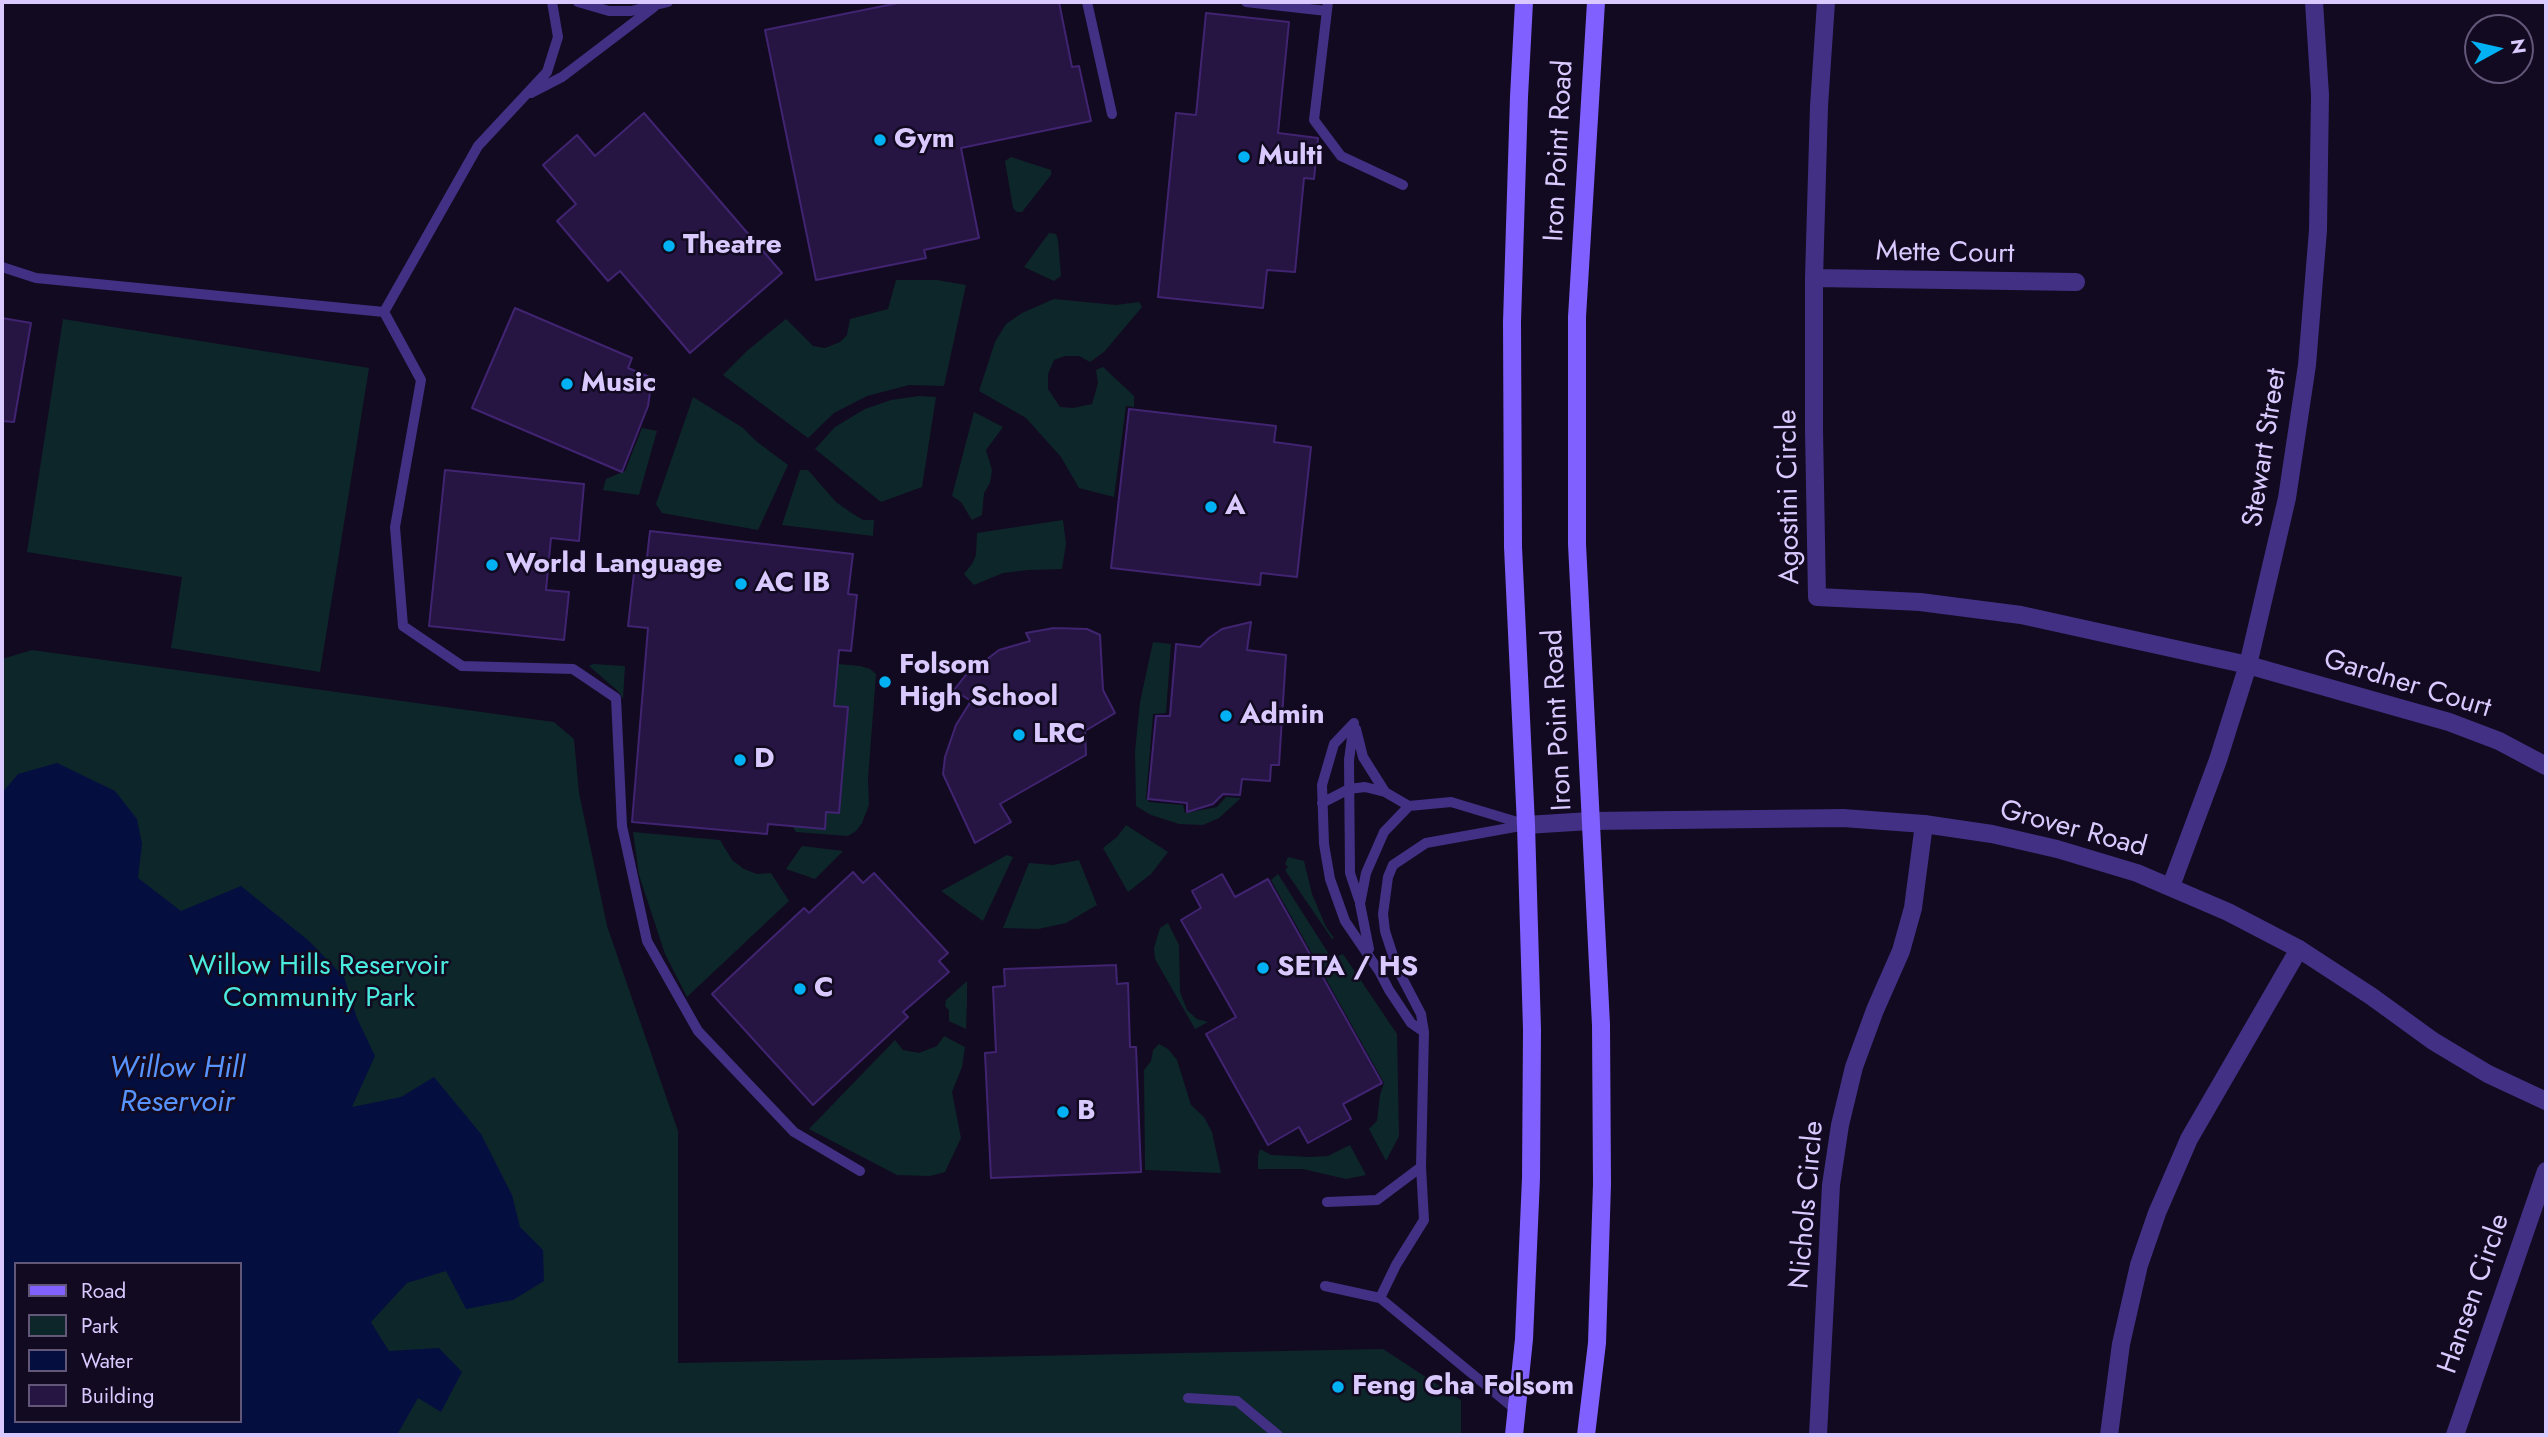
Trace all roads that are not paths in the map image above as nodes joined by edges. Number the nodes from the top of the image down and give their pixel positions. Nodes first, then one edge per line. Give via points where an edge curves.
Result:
1 (552, 2) edge
2 (578, 2) edge
3 (668, 2) edge
4 (1087, 2) edge
5 (1246, 2) edge
6 (1524, 2) edge
7 (1596, 2) edge
8 (1826, 2) edge
9 (2314, 2) edge
10 (1328, 6) edge
11 (654, 7) junction
12 (523, 98) junction
13 (1112, 114) dead end
14 (1403, 185) dead end
15 (2, 267) edge
16 (1814, 278) junction
17 (2076, 282) dead end
18 (384, 312) junction
19 (2248, 665) junction
20 (1354, 723) junction
21 (2546, 766) edge
22 (1349, 789) junction
23 (1385, 792) junction
24 (1322, 803) junction
25 (1409, 806) junction
26 (1590, 821) junction
27 (1924, 824) junction
28 (1526, 825) junction
29 (2171, 887) junction
30 (1360, 904) junction
31 (2299, 949) junction
32 (1379, 971) junction
33 (1424, 1032) junction
34 (2546, 1101) edge
35 (1421, 1167) junction
36 (860, 1171) dead end
37 (2546, 1171) edge
38 (1327, 1202) dead end
39 (1325, 1286) dead end
40 (1380, 1298) junction
41 (1188, 1398) dead end
42 (1516, 1410) junction
43 (1278, 1435) edge
44 (1514, 1435) edge
45 (1586, 1435) edge
46 (1818, 1435) edge
47 (2109, 1435) edge
48 (2455, 1435) edge

1 - 12 lane via 558,37 547,72
2 - 11 lane via 609,11
3 - 11 lane
4 - 13 lane
5 - 10 lane
6 - 28 main road, Iron Point Road via 1512,335 1513,547
7 - 26 main road, Iron Point Road via 1577,317 1577,544
8 - 16 street, Agostini Circle
9 - 19 street, Stewart Street via 2320,95 2318,230 2307,365 2287,498
10 - 14 lane via 1314,120 1341,156
11 - 12 lane via 562,77
12 - 18 lane via 478,146
15 - 18 lane via 36,278
16 - 17 street, Mette Court
16 - 19 street, Agostini Circle via 1817,597 1920,602 2021,615
18 - 36 lane via 421,380 396,527 403,626 463,666 573,669 617,698 622,826 647,941 698,1031 794,1132
19 - 21 street, Gardner Court via 2449,722
19 - 29 street, Stewart Street
20 - 22 lane
20 - 23 lane via 1363,757
20 - 24 lane via 1334,744 1322,785
22 - 23 lane via 1365,786
22 - 24 lane
22 - 30 lane via 1350,873
23 - 25 lane
24 - 32 lane via 1330,879 1345,921
25 - 28 lane via 1451,802
25 - 30 lane via 1384,832 1366,873
26 - 27 street, Grover Road via 1843,818
26 - 28 street, Grover Road
26 - 45 main road, Iron Point Road via 1601,1026 1602,1184 1597,1343
27 - 29 street, Grover Road via 2057,849
27 - 46 street, Nichols Circle via 1913,908 1901,951 1854,1067 1840,1125 1831,1185
28 - 33 lane via 1426,843 1393,866 1384,892 1385,931 1397,968 1421,1014
28 - 42 main road, Iron Point Road via 1531,1178
29 - 31 street, Grover Road
30 - 32 lane via 1365,939
31 - 34 street, Grover Road via 2433,1041
31 - 47 street via 2189,1139 2157,1213 2120,1344
32 - 33 lane via 1411,1023
33 - 35 lane
35 - 38 lane via 1377,1200
35 - 40 lane via 1424,1220
37 - 48 street, Hansen Circle
39 - 40 lane
40 - 42 lane
41 - 43 lane via 1237,1401
42 - 44 main road, Iron Point Road

